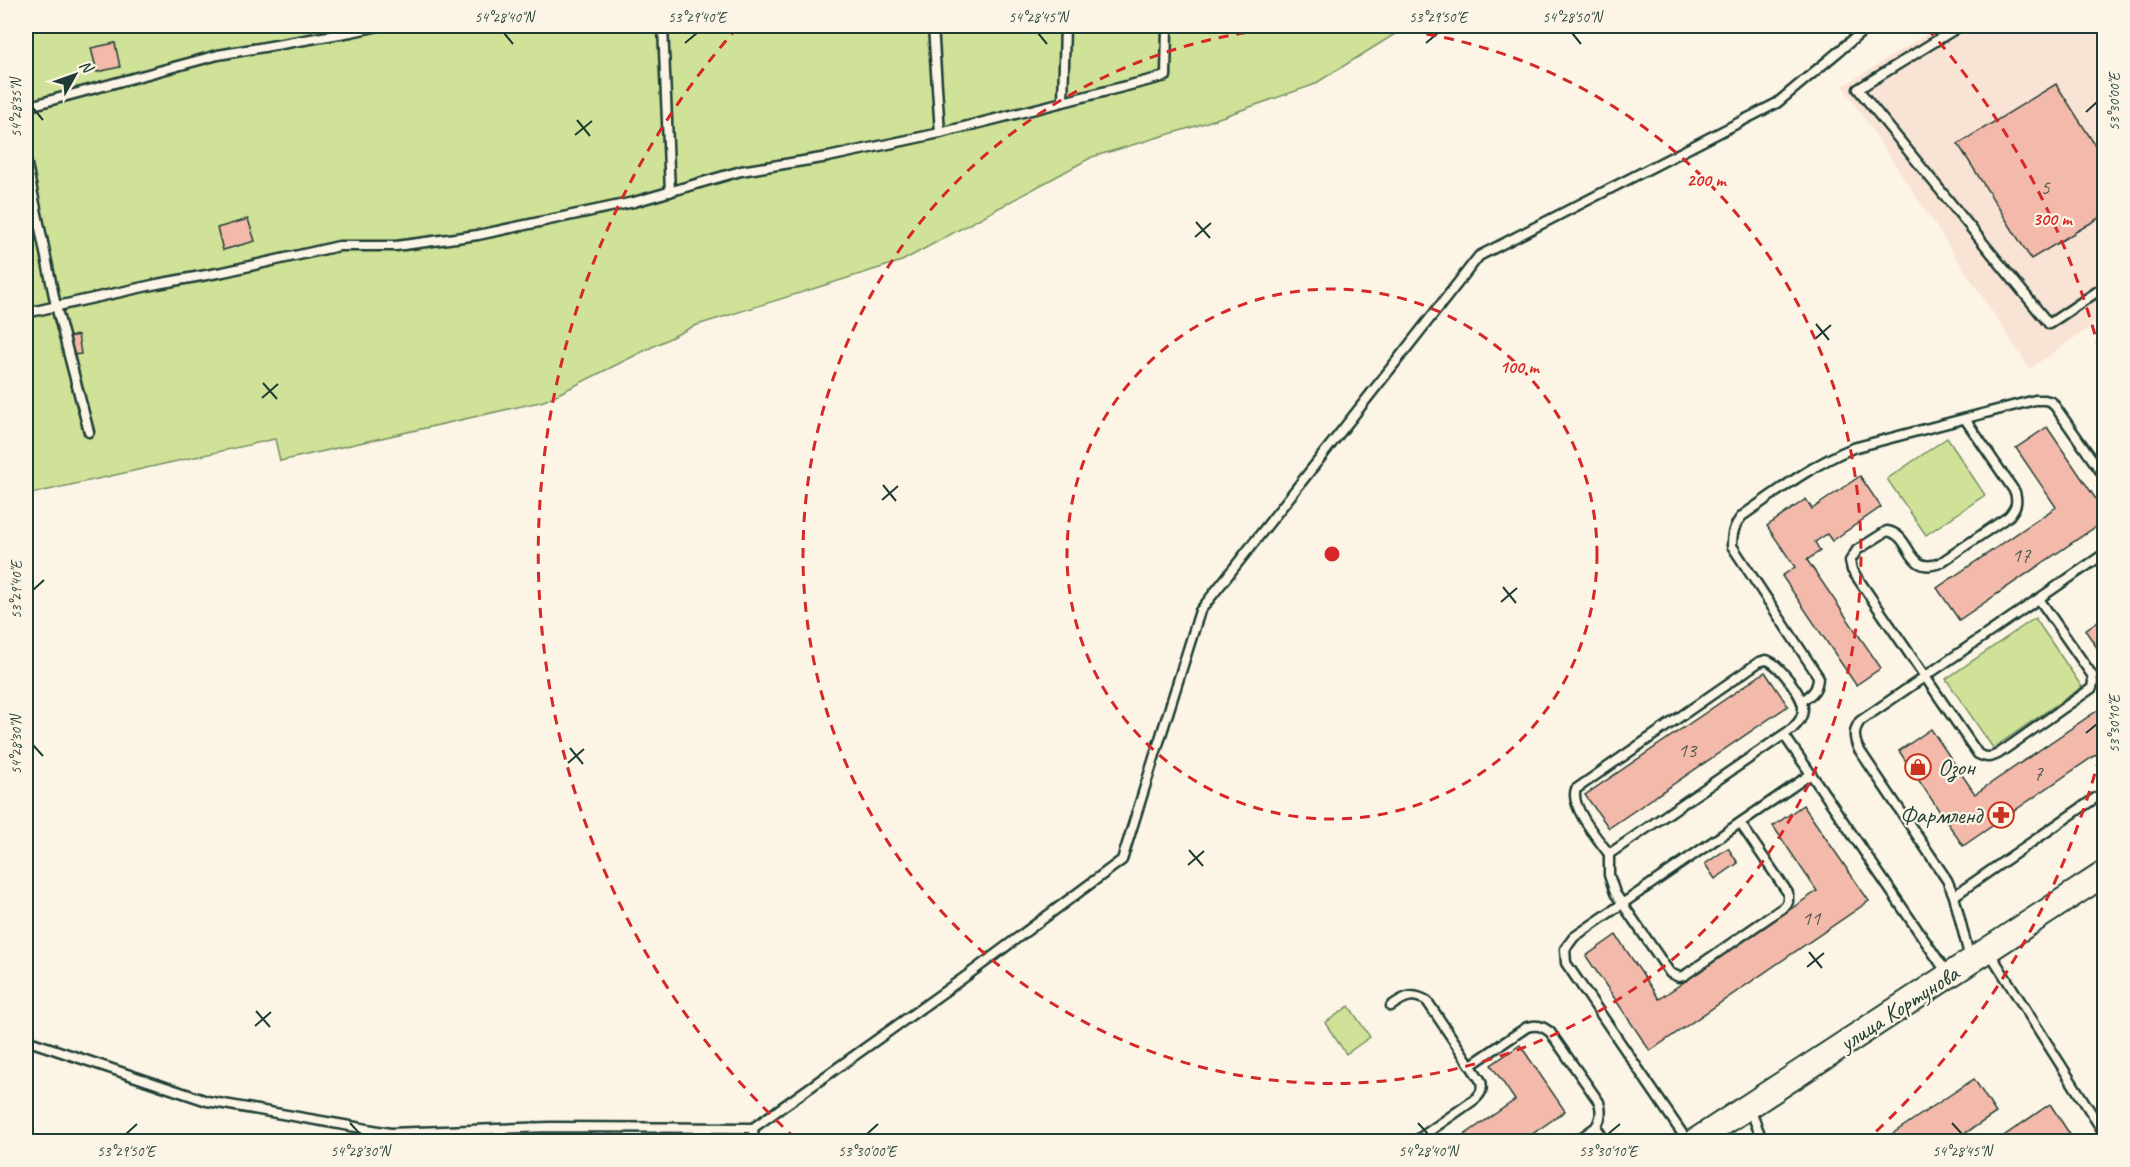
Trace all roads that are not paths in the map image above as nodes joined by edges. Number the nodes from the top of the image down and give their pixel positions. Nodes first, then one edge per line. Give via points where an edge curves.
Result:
1 (379, 26) edge
2 (663, 26) edge
3 (933, 26) edge
4 (1065, 26) edge
5 (1167, 26) edge
6 (1869, 26) edge
7 (1960, 26) edge
8 (1063, 102) junction
9 (26, 107) edge
10 (940, 133) junction
11 (26, 160) edge
12 (670, 192) junction
13 (2104, 287) edge
14 (56, 306) junction
15 (26, 313) edge
16 (1965, 419) junction
17 (89, 432) dead end
18 (2104, 476) edge
19 (2104, 554) edge
20 (2039, 599) junction
21 (1925, 676) junction
22 (1802, 701) junction
23 (1784, 735) junction
24 (1812, 774) junction
25 (2104, 792) edge
26 (1740, 823) junction
27 (1610, 854) junction
28 (2104, 874) edge
29 (1954, 896) junction
30 (1622, 904) junction
31 (1979, 956) junction
32 (1949, 975) junction
33 (1391, 1006) dead end
34 (26, 1040) edge
35 (1471, 1065) junction
36 (1748, 1106) junction
37 (1596, 1127) junction
38 (753, 1128) junction
39 (2104, 1134) edge
40 (754, 1142) edge
41 (1414, 1142) edge
42 (1575, 1142) edge
43 (1606, 1142) edge
44 (1688, 1142) edge
45 (1694, 1142) edge
46 (1763, 1142) edge

1 - 9 lane via 218,56
2 - 12 lane
3 - 10 lane
4 - 8 lane
5 - 8 lane via 1166,76
6 - 38 lane via 1777,103 1479,255 1200,611 1122,860
7 - 13 lane via 1858,89 2049,324
8 - 10 lane
10 - 12 lane via 741,171
11 - 14 lane
12 - 14 lane via 478,235 396,246 339,246
14 - 15 lane
14 - 17 lane
16 - 18 lane via 2035,400 2052,402
16 - 21 lane via 2015,492 2018,500 2009,516 1931,567 1915,560 1899,537 1887,531 1857,550 1850,561 1852,570
16 - 22 lane via 1839,454 1814,467 1735,524 1732,546 1818,676 1817,687
19 - 20 lane
20 - 21 lane
20 - 21 lane via 2092,675 2092,688 1998,754 1984,757 1978,753
21 - 29 lane via 1860,721 1854,739 1944,874
22 - 23 lane via 1799,723
22 - 27 lane via 1778,666 1772,661 1759,662 1581,784 1574,795 1575,805
23 - 24 lane
23 - 27 lane
24 - 26 lane
24 - 32 lane
25 - 29 lane
26 - 30 lane
26 - 30 lane via 1789,897 1784,907 1685,975 1670,974
27 - 30 lane via 1611,883
28 - 31 main road, улица Кортунова
29 - 31 lane
30 - 44 lane via 1574,937 1566,949 1566,963
31 - 32 main road, улица Кортунова
31 - 39 lane
32 - 36 main road, улица Кортунова
33 - 35 lane via 1413,995 1427,1001
34 - 38 lane via 207,1101 390,1133 549,1127
35 - 37 lane via 1527,1027 1542,1026 1599,1102 1602,1111
35 - 41 lane via 1481,1081 1481,1094
36 - 45 main road, улица Кортунова
36 - 46 lane
37 - 42 lane
37 - 43 lane
38 - 40 lane

